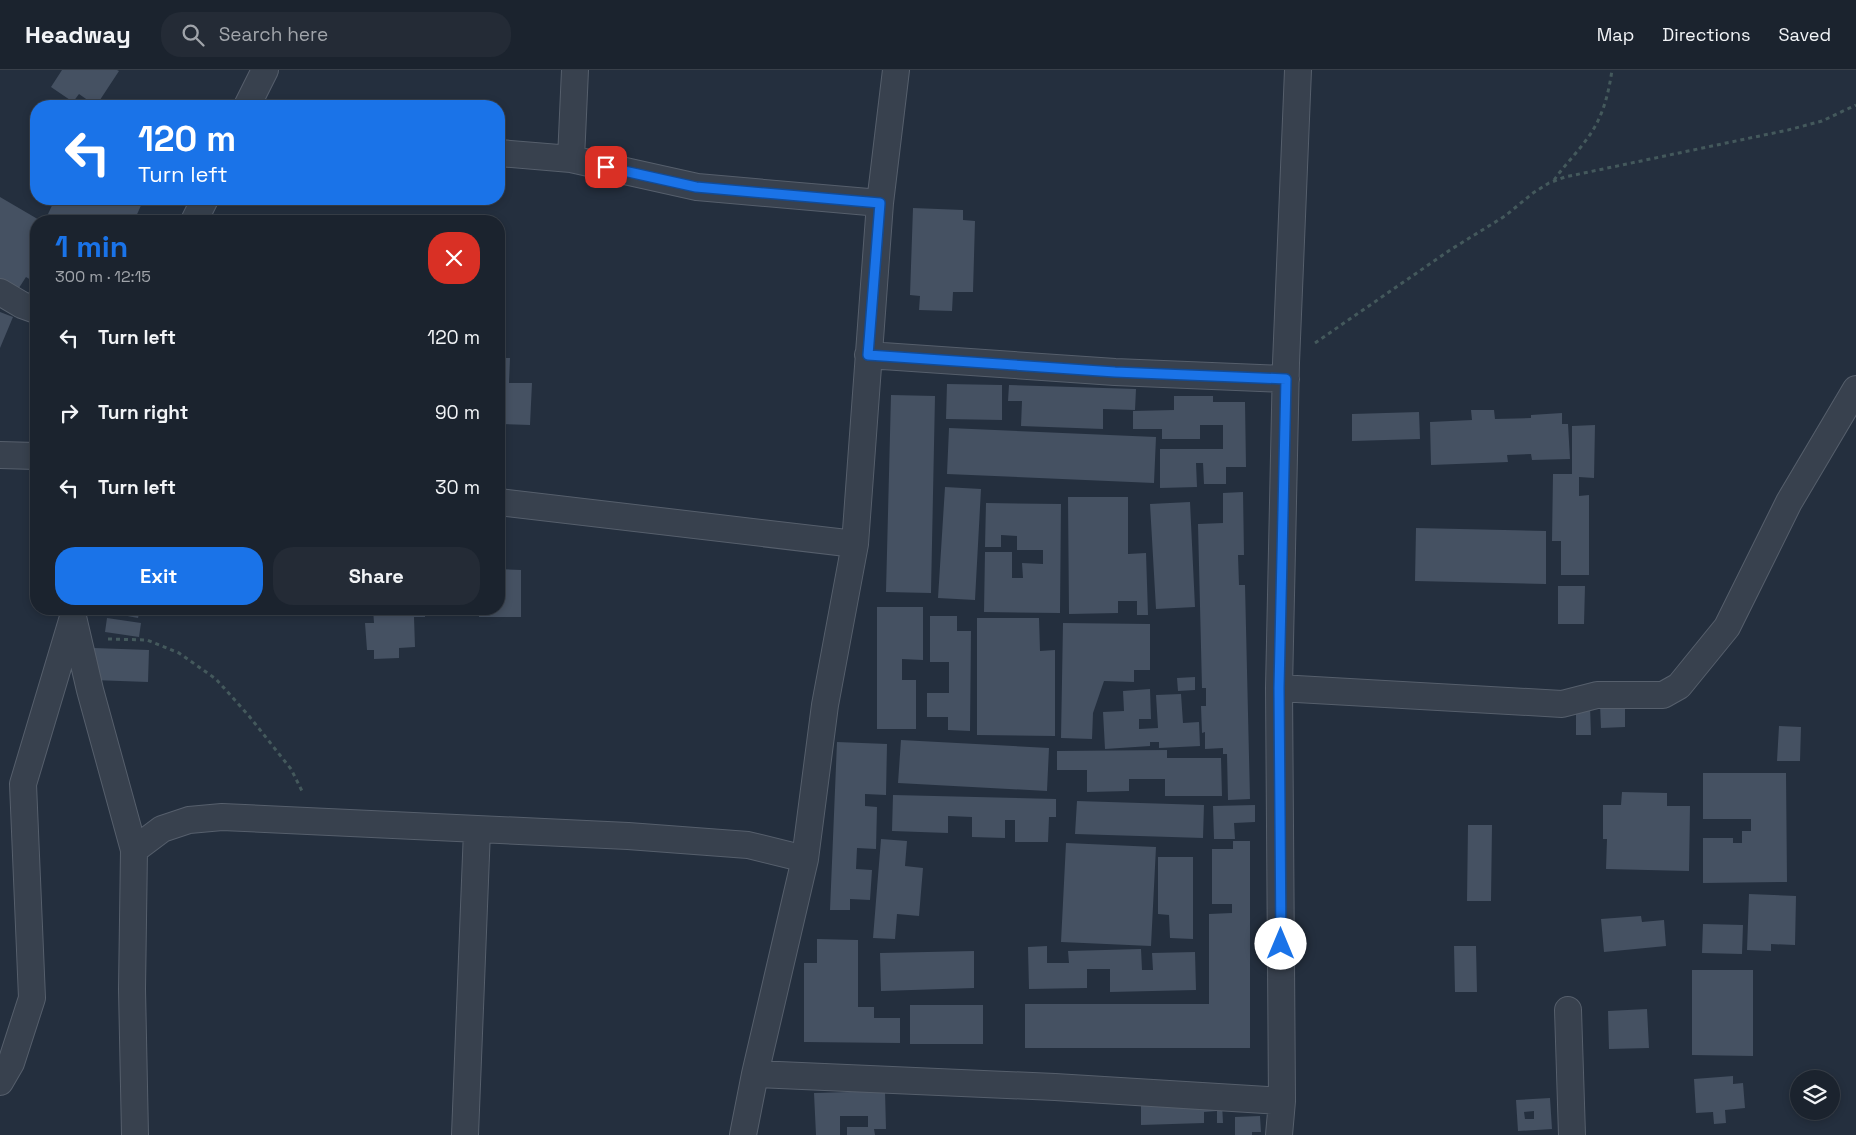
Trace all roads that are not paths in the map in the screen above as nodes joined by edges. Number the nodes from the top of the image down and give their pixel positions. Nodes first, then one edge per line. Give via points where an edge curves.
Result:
1 (265, 70) edge
2 (575, 70) edge
3 (896, 70) edge
4 (1298, 70) edge
5 (250, 100) edge
6 (505, 154) edge
7 (570, 159) junction
8 (880, 203) junction
9 (0, 292) edge
10 (30, 308) edge
11 (868, 355) junction
12 (1286, 371) junction
13 (1856, 389) edge
14 (0, 455) edge
15 (30, 456) edge
16 (505, 503) edge
17 (855, 544) junction
18 (75, 621) edge
19 (1279, 688) junction
20 (477, 830) junction
21 (134, 850) junction
22 (804, 859) junction
23 (1568, 1010) dead end
24 (755, 1074) junction
25 (0, 1082) edge
26 (1282, 1101) junction
27 (135, 1135) edge
28 (466, 1135) edge
29 (743, 1135) edge
30 (1279, 1135) edge
31 (1572, 1135) edge

1 - 5 street
2 - 7 street
3 - 8 street
4 - 12 street
6 - 7 street
7 - 8 street via 696,187
8 - 11 street
9 - 10 street
11 - 12 street via 1115,372
11 - 17 street
12 - 19 street
13 - 19 street via 1789,502 1727,627 1679,686 1671,691 1663,695 1597,695 1562,704
14 - 15 street
16 - 17 street
17 - 22 street via 825,705
18 - 21 street via 90,690
18 - 25 street via 23,784 32,998 10,1063
19 - 26 street
20 - 21 street via 222,818 188,820 162,829
20 - 22 street via 748,844
20 - 28 street
21 - 27 street
22 - 24 street
23 - 31 street
24 - 26 street
24 - 29 street
26 - 30 street

